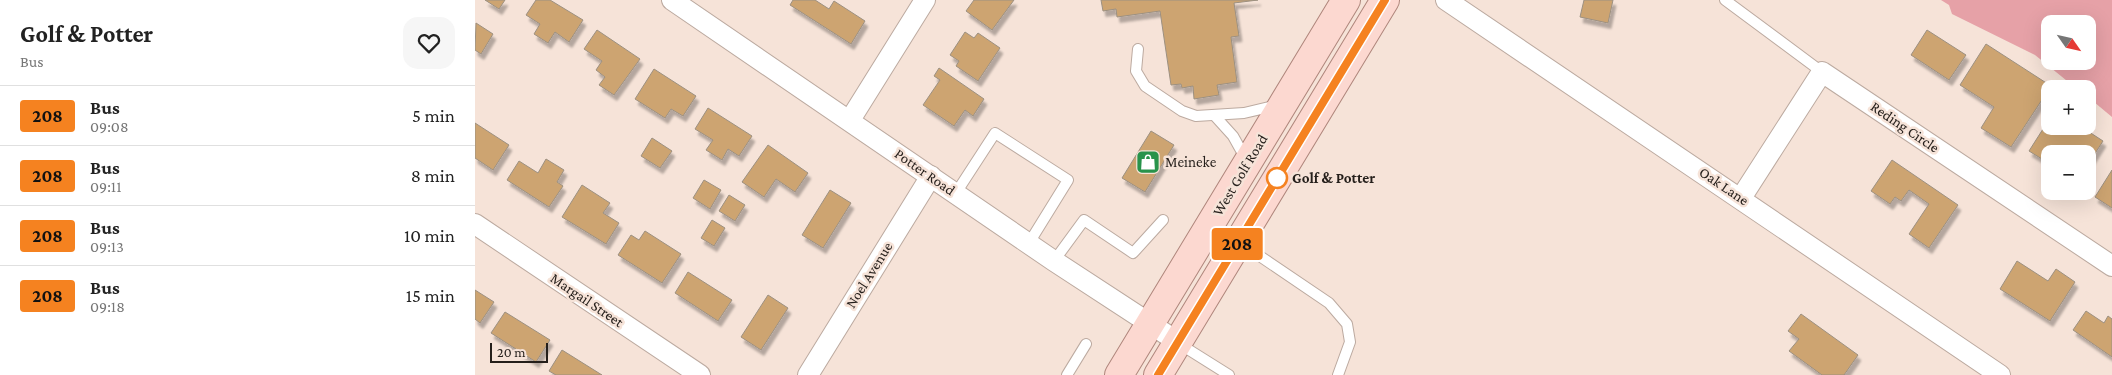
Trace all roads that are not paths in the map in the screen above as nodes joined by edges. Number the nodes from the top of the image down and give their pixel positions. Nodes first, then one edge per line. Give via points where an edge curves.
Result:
1 (672, 0) edge
2 (925, 0) edge
3 (1346, 0) edge
4 (1385, 0) edge
5 (1446, 0) edge
6 (1725, 0) edge
7 (1137, 49) dead end
8 (1822, 72) junction
9 (1284, 102) junction
10 (1214, 115) junction
11 (850, 120) junction
12 (1248, 162) junction
13 (931, 176) junction
14 (955, 193) junction
15 (1741, 198) junction
16 (1163, 220) dead end
17 (475, 224) edge
18 (1238, 242) junction
19 (1029, 243) junction
20 (1054, 261) junction
21 (2112, 266) edge
22 (1150, 324) junction
23 (1177, 342) junction
24 (1086, 344) dead end
25 (699, 375) edge
26 (808, 375) edge
27 (1067, 375) edge
28 (1119, 375) edge
29 (1158, 375) edge
30 (1229, 375) edge
31 (1338, 375) edge
32 (2000, 375) edge

1 - 11 street, Potter Road
2 - 11 street
3 - 9 main road, West Golf Road
4 - 18 main road
5 - 15 street, Oak Lane
6 - 8 lane
7 - 10 lane via 1136,72 1145,86 1181,111 1196,116
8 - 15 street
8 - 21 street, Reding Circle
9 - 10 lane via 1266,110
9 - 12 main road, West Golf Road
10 - 12 lane via 1233,136
11 - 13 street, Potter Road
12 - 22 main road, West Golf Road
13 - 14 street, Potter Road
13 - 26 street, Noel Avenue
14 - 19 street, Potter Road
14 - 19 lane via 995,133 1068,180
15 - 32 street, Oak Lane
16 - 20 lane via 1133,253 1084,220
17 - 25 street, Margail Street
18 - 23 main road
18 - 31 lane via 1329,303 1347,324 1350,342
19 - 20 street, Potter Road
20 - 22 street, Potter Road
22 - 23 street, Potter Road
22 - 28 main road, West Golf Road
23 - 29 main road
23 - 30 lane
24 - 27 lane

